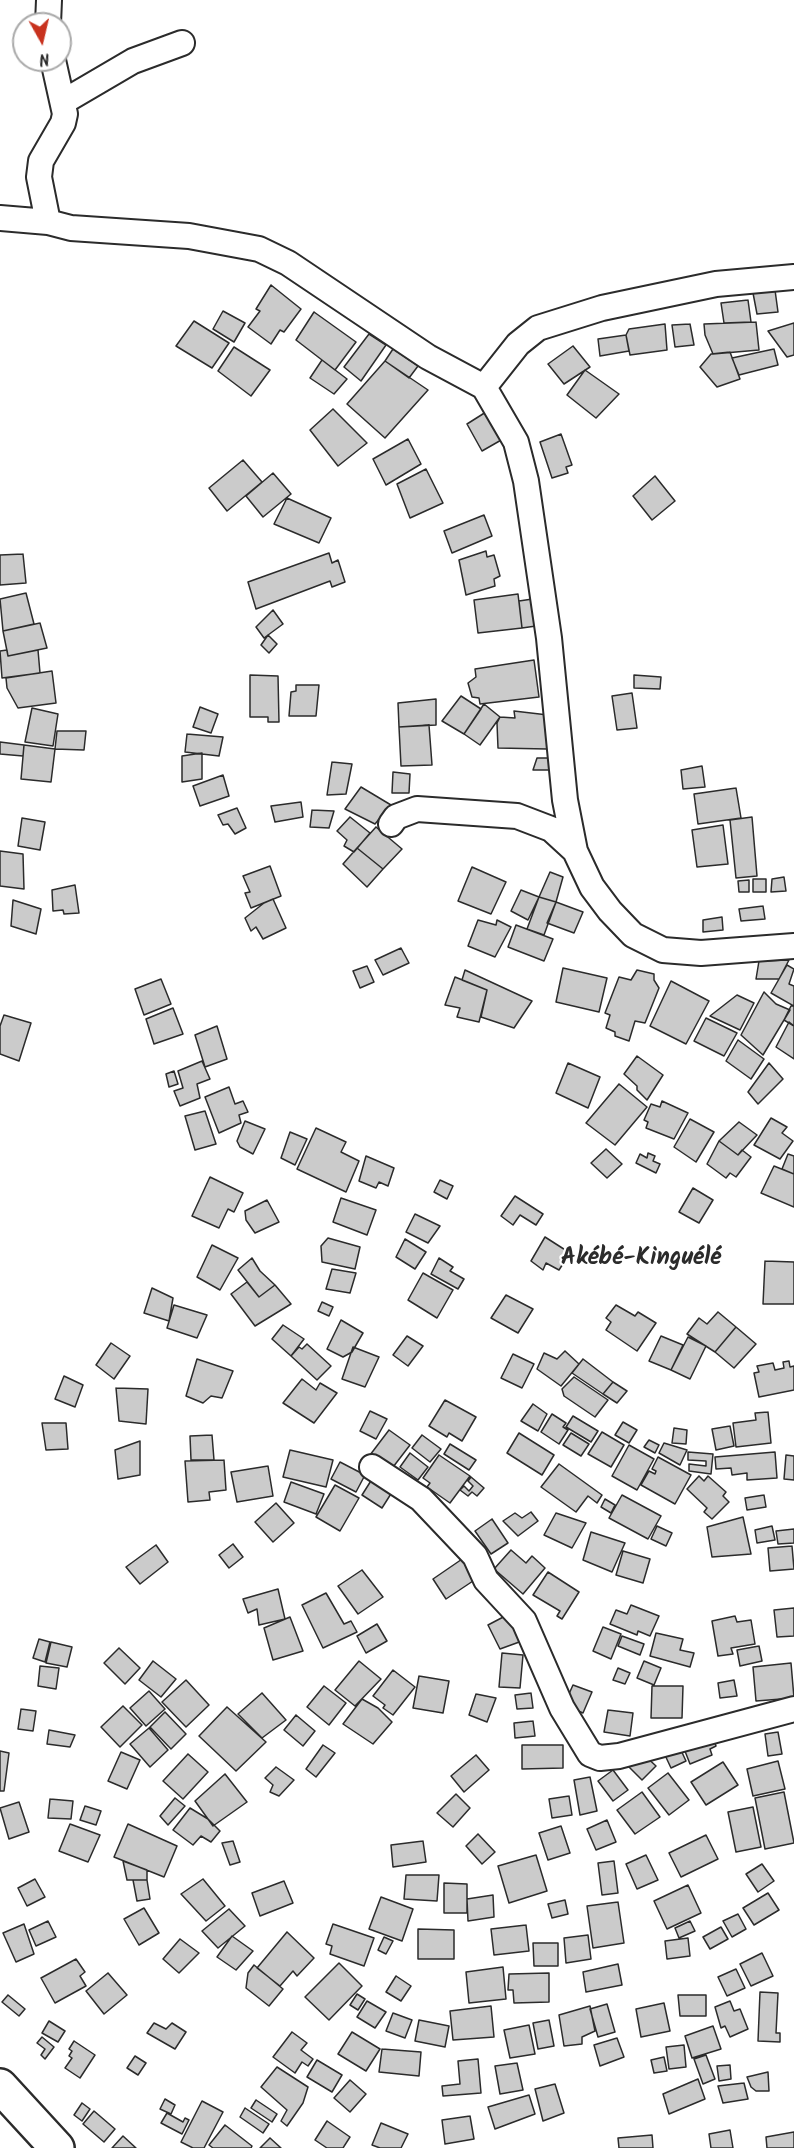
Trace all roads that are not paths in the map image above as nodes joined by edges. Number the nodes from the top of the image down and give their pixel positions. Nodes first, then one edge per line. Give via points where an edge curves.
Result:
1 (182, 43) dead end
2 (56, 72) edge
3 (63, 102) junction
4 (0, 218) edge
5 (48, 222) junction
6 (794, 277) edge
7 (484, 387) junction
8 (391, 824) dead end
9 (575, 851) junction
10 (794, 946) edge
11 (372, 1467) dead end
12 (794, 1709) edge
13 (0, 2086) edge
14 (57, 2148) edge

1 - 3 street via 133,61
2 - 3 street
3 - 5 street via 63,123 41,160 39,177
4 - 5 street
5 - 7 street via 71,228 189,236 259,249 297,269 428,357
6 - 7 street via 716,284 547,324 518,344
7 - 9 street via 516,442 526,481 549,638 565,800
8 - 9 street via 396,817 417,809 517,816 551,829
9 - 10 street via 592,887 610,911 633,935 663,950 701,953
11 - 12 street via 421,1498 475,1556 486,1580 524,1621 562,1708 590,1754 600,1758 619,1756
13 - 14 highway

